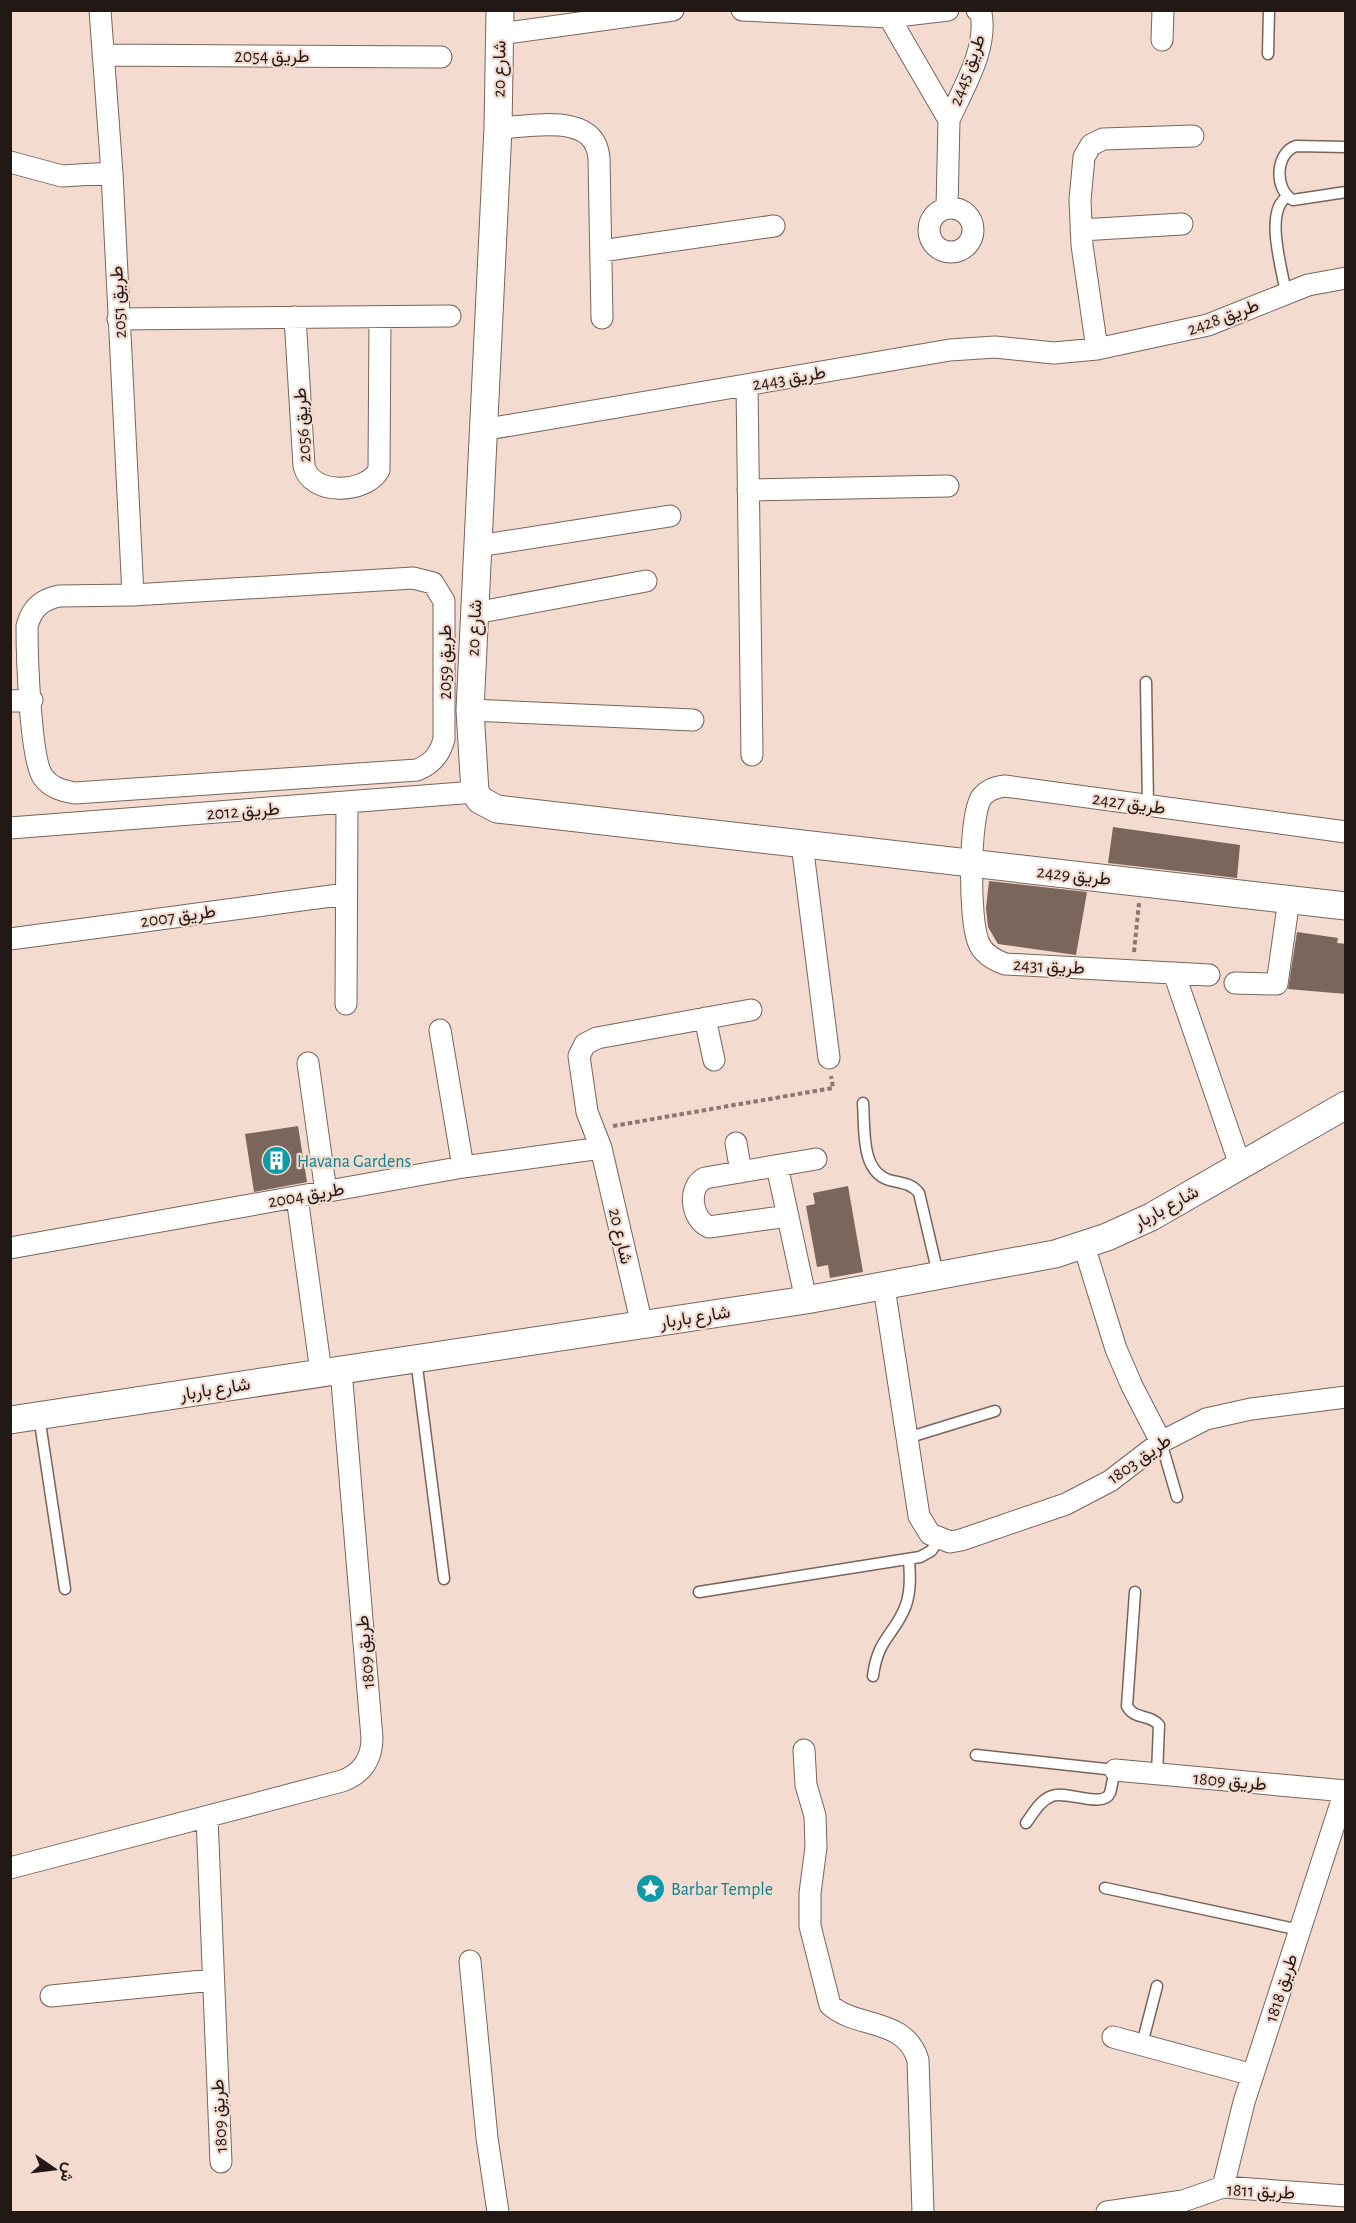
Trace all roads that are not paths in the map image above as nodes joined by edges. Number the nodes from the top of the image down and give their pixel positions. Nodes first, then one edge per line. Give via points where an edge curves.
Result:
1 (100, 10) edge
2 (673, 10) edge
3 (742, 10) edge
4 (948, 10) edge
5 (977, 10) edge
6 (1162, 10) edge
7 (1269, 10) edge
8 (889, 17) junction
9 (500, 22) edge
10 (1162, 40) dead end
11 (1268, 54) dead end
12 (103, 55) junction
13 (441, 57) dead end
14 (949, 120) junction
15 (498, 128) junction
16 (1193, 136) dead end
17 (1346, 147) edge
18 (10, 162) edge
19 (112, 173) junction
20 (1346, 192) edge
21 (1287, 197) junction
22 (947, 208) dead end
23 (1182, 224) dead end
24 (774, 226) dead end
25 (1081, 230) junction
26 (601, 251) junction
27 (1346, 278) edge
28 (1286, 293) junction
29 (450, 316) dead end
30 (295, 317) junction
31 (380, 317) junction
32 (602, 318) dead end
33 (118, 319) junction
34 (1097, 349) junction
35 (747, 386) junction
36 (482, 430) junction
37 (948, 486) dead end
38 (748, 490) junction
39 (670, 516) dead end
40 (478, 546) junction
41 (646, 581) dead end
42 (133, 595) junction
43 (475, 613) junction
44 (1146, 682) dead end
45 (32, 700) junction
46 (10, 701) edge
47 (470, 710) junction
48 (693, 720) dead end
49 (752, 755) dead end
50 (475, 792) junction
51 (347, 803) junction
52 (1148, 805) junction
53 (10, 828) edge
54 (1346, 832) edge
55 (802, 844) junction
56 (971, 863) junction
57 (346, 894) junction
58 (1289, 899) junction
59 (1346, 906) edge
60 (10, 939) edge
61 (1174, 973) junction
62 (1209, 975) dead end
63 (1235, 983) dead end
64 (346, 1004) dead end
65 (751, 1010) dead end
66 (705, 1018) junction
67 (440, 1030) dead end
68 (829, 1058) road end
69 (714, 1060) dead end
70 (308, 1063) dead end
71 (863, 1103) dead end
72 (1346, 1105) edge
73 (736, 1143) dead end
74 (602, 1148) junction
75 (816, 1159) dead end
76 (1240, 1165) junction
77 (777, 1166) junction
78 (464, 1167) junction
79 (741, 1172) junction
80 (326, 1192) junction
81 (297, 1197) junction
82 (788, 1216) junction
83 (1084, 1246) junction
84 (10, 1248) edge
85 (938, 1277) junction
86 (884, 1287) junction
87 (806, 1300) junction
88 (642, 1325) junction
89 (416, 1359) junction
90 (331, 1371) junction
91 (1346, 1397) edge
92 (995, 1411) dead end
93 (39, 1416) junction
94 (10, 1420) edge
95 (907, 1438) junction
96 (1161, 1442) junction
97 (1177, 1497) dead end
98 (939, 1540) junction
99 (909, 1559) junction
100 (444, 1579) dead end
101 (65, 1589) dead end
102 (699, 1592) dead end
103 (1136, 1592) dead end
104 (873, 1676) dead end
105 (804, 1750) dead end
106 (976, 1755) dead end
107 (1114, 1770) junction
108 (1156, 1774) junction
109 (1345, 1791) edge
110 (207, 1817) junction
111 (1026, 1823) dead end
112 (10, 1868) edge
113 (1105, 1888) dead end
114 (1300, 1930) junction
115 (470, 1961) dead end
116 (213, 1980) junction
117 (1157, 1986) dead end
118 (51, 1996) dead end
119 (1113, 2037) dead end
120 (1142, 2044) junction
121 (1253, 2074) junction
122 (221, 2162) dead end
123 (1223, 2187) junction
124 (1346, 2196) edge
125 (1182, 2207) edge
126 (498, 2212) edge
127 (923, 2212) edge
128 (1107, 2212) edge

1 - 12 street, طريق 2051
2 - 9 street
3 - 8 street
4 - 8 street
5 - 14 street, طريق 2445 via 981,13 982,34 977,54
6 - 10 street
7 - 11 lane
8 - 14 street, طريق 2445
9 - 15 street, شارع 20
12 - 13 street, طريق 2054
12 - 19 street, طريق 2051
14 - 22 street
15 - 26 street via 573,126 592,138 598,151
15 - 36 street, شارع 20
16 - 25 street via 1109,138 1091,145 1082,163
17 - 21 lane via 1288,149 1281,156 1280,173
18 - 19 street via 62,176
19 - 33 street, طريق 2051
20 - 21 lane via 1306,200
21 - 28 lane via 1275,214
23 - 25 street
24 - 26 street
25 - 34 street
26 - 32 street
27 - 28 street, طريق 2428
28 - 34 street, طريق 2428 via 1208,325
29 - 31 street
30 - 31 street
30 - 31 street, طريق 2056 via 304,466 309,478 326,487 361,486 379,470
30 - 33 street
33 - 42 street, طريق 2051
34 - 35 street, طريق 2443 via 1054,353 965,348
35 - 36 street, طريق 2443
35 - 38 street
36 - 40 street, شارع 20
37 - 38 street
38 - 49 street
39 - 40 street
40 - 43 street, شارع 20
41 - 43 street
42 - 45 street, طريق 2059 via 59,596 37,605 27,626
42 - 45 street, طريق 2059 via 427,580 438,588 444,601 442,748 432,762 417,770 75,793 51,785 37,765
43 - 47 street, شارع 20
44 - 52 lane
45 - 46 street
47 - 48 street
47 - 50 street, شارع 20
50 - 51 street, طريق 2012
50 - 55 street via 480,800 497,809
51 - 53 street, طريق 2012
51 - 57 street
52 - 54 street, طريق 2427
52 - 56 street, طريق 2427 via 998,787 986,792 979,804
55 - 56 street, طريق 2429
55 - 68 street
56 - 58 street, طريق 2429
56 - 61 street, طريق 2431 via 975,931 988,956 1005,964
57 - 60 street, طريق 2007
57 - 64 street
58 - 59 street, طريق 2429
58 - 63 street via 1277,984
61 - 62 street, طريق 2431
61 - 76 street
65 - 66 street
66 - 69 street
66 - 74 street, شارع 20 via 597,1038 585,1044 579,1063 592,1130
67 - 78 street
70 - 80 street
71 - 85 lane via 869,1161 883,1177 910,1185 919,1193
72 - 76 street, شارع باربار
73 - 79 street
74 - 78 street, طريق 2004
74 - 88 street, شارع 20
75 - 77 street
76 - 83 street, شارع باربار via 1150,1217
77 - 79 street
77 - 82 street
78 - 80 street, طريق 2004
79 - 82 street via 705,1178 695,1186 697,1217 704,1225 714,1227
80 - 81 street, طريق 2004
81 - 84 street, طريق 2004
81 - 90 street, طريق 1809
82 - 87 street
83 - 85 street, شارع باربار
83 - 96 street via 1116,1349
85 - 86 street, شارع باربار
86 - 87 street, شارع باربار
86 - 95 street
87 - 88 street, شارع باربار
88 - 89 street, شارع باربار
89 - 90 street, شارع باربار
89 - 100 lane
90 - 93 street, شارع باربار
90 - 110 street, طريق 1809 via 371,1726 370,1754 350,1779
91 - 96 street, طريق 1803 via 1228,1414 1187,1427
92 - 95 lane
93 - 94 street, شارع باربار
93 - 101 lane
95 - 98 street via 919,1516 923,1526
96 - 97 lane
96 - 98 street, طريق 1803 via 1110,1481 1066,1504 961,1540
98 - 99 lane via 926,1555
99 - 102 lane
99 - 104 lane via 906,1605 879,1649
103 - 108 lane via 1127,1706 1133,1714 1154,1719 1159,1725
105 - 127 street via 816,1847 810,1926 830,2005 838,2012 897,2032 914,2048 918,2060
106 - 107 lane
107 - 108 street, طريق 1809
107 - 111 lane via 1106,1798 1050,1796
108 - 109 street, طريق 1809
109 - 114 street, طريق 1818
110 - 112 street, طريق 1809
110 - 116 street, طريق 1809
113 - 114 lane
114 - 121 street, طريق 1818
115 - 126 street
116 - 118 street
116 - 122 street, طريق 1809
117 - 120 lane
119 - 120 street
120 - 121 street
121 - 123 street, طريق 1818
123 - 124 street, طريق 1811
123 - 125 street, طريق 1811
125 - 128 street, طريق 1811

